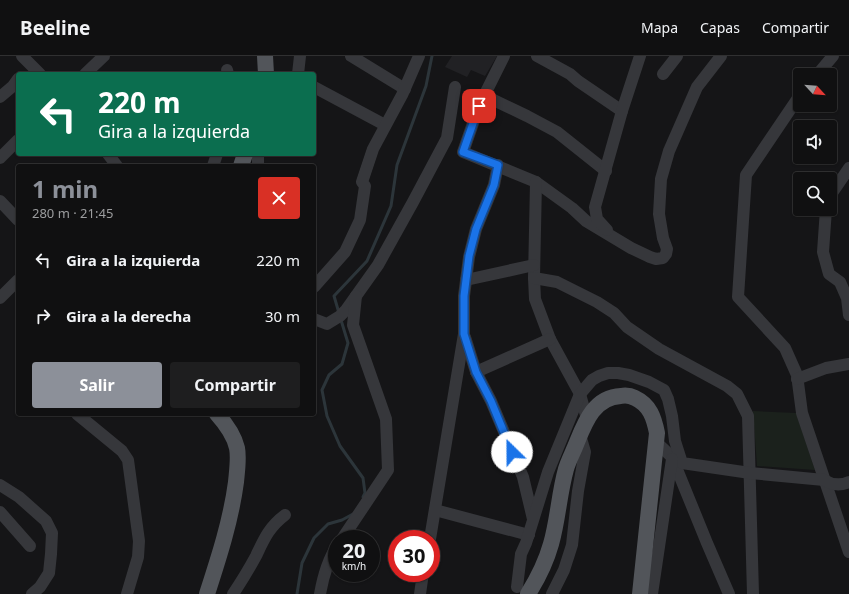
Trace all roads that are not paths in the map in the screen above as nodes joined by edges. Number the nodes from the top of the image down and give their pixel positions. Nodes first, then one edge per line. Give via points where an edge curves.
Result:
1 (104, 56) edge
2 (265, 56) edge
3 (300, 56) edge
4 (351, 56) edge
5 (419, 56) edge
6 (504, 56) edge
7 (537, 56) edge
8 (640, 56) edge
9 (677, 56) edge
10 (721, 56) edge
11 (833, 56) edge
12 (23, 57) edge
13 (823, 68) edge
14 (21, 72) edge
15 (38, 72) edge
16 (87, 72) edge
17 (266, 72) edge
18 (298, 72) edge
19 (663, 74) dead end
20 (16, 82) edge
21 (455, 87) dead end
22 (316, 88) edge
23 (404, 89) junction
24 (485, 96) junction
25 (0, 97) edge
26 (793, 105) edge
27 (622, 112) junction
28 (385, 125) junction
29 (16, 142) edge
30 (0, 158) edge
31 (498, 165) junction
32 (849, 168) edge
33 (606, 171) junction
34 (536, 182) junction
35 (837, 186) edge
36 (0, 201) edge
37 (826, 216) edge
38 (16, 218) edge
39 (614, 238) junction
40 (534, 265) junction
41 (534, 278) junction
42 (466, 280) junction
43 (16, 282) edge
44 (844, 282) edge
45 (316, 285) edge
46 (357, 293) junction
47 (0, 298) edge
48 (849, 315) edge
49 (316, 320) edge
50 (464, 334) junction
51 (550, 338) junction
52 (849, 364) edge
53 (476, 372) junction
54 (797, 379) junction
55 (580, 394) junction
56 (79, 416) edge
57 (219, 416) edge
58 (587, 419) junction
59 (580, 435) junction
60 (656, 442) junction
61 (678, 460) junction
62 (750, 473) junction
63 (824, 480) junction
64 (849, 482) edge
65 (0, 485) edge
66 (435, 510) junction
67 (0, 512) edge
68 (285, 515) dead end
69 (534, 519) junction
70 (348, 530) edge
71 (432, 530) edge
72 (529, 535) junction
73 (30, 546) dead end
74 (849, 552) edge
75 (328, 564) edge
76 (422, 582) edge
77 (523, 590) edge
78 (32, 594) edge
79 (127, 594) edge
80 (207, 594) edge
81 (233, 594) edge
82 (320, 594) edge
83 (420, 594) edge
84 (552, 594) edge
85 (640, 594) edge
86 (652, 594) edge
87 (729, 594) edge
88 (753, 594) edge

1 - 16 street
2 - 17 main road
3 - 18 street
4 - 23 street
5 - 23 street
6 - 24 street
7 - 27 street via 570,74
8 - 27 street
9 - 19 street
10 - 39 street via 697,87 669,152 661,179 659,214 666,254 663,258 650,258
11 - 13 street
12 - 14 street
12 - 15 street
20 - 25 street
21 - 46 street via 447,138 378,265
22 - 28 street
23 - 28 street
24 - 31 street via 463,152
24 - 33 street via 557,132
26 - 54 street via 746,175 738,297 785,348
27 - 33 street
28 - 45 street via 373,149 362,182 365,186 360,220 345,252
29 - 30 street
31 - 34 street
31 - 42 street via 494,185 476,229
32 - 35 street
33 - 39 street via 595,207 597,219
34 - 39 street via 586,221
34 - 40 street
36 - 38 street
37 - 44 street via 823,252 829,274
40 - 41 street
40 - 42 street
41 - 51 street via 535,299
41 - 62 street via 557,282 597,302 614,313 626,327 659,349 705,373 737,394 748,416
42 - 50 street
43 - 47 street
44 - 48 street
46 - 49 street via 340,316 327,324
46 - 70 street via 353,325 386,418 388,470
50 - 53 street
50 - 66 street
51 - 53 street
51 - 55 street
52 - 54 street via 826,368
53 - 69 street via 523,477
54 - 63 street via 802,413
55 - 58 street
55 - 61 street via 592,380 608,373 629,375 664,390 672,416
55 - 69 street via 548,472
56 - 79 street via 122,451 128,460 138,557
57 - 80 main road via 233,438 238,464 228,524
58 - 59 main road
58 - 60 main road via 600,402 607,398 630,396 648,407 654,418
59 - 77 main road via 566,469 548,556 540,574
59 - 84 street via 585,452 572,545 564,570
60 - 61 street
60 - 85 main road
61 - 62 street
61 - 86 street
61 - 87 street via 707,543
62 - 63 street
62 - 88 street
63 - 64 street via 832,484
63 - 74 street
65 - 78 street via 19,497 46,521 52,533 49,573
66 - 71 street
66 - 72 street
67 - 73 street
68 - 81 street via 266,534
69 - 72 street
72 - 77 street via 521,554
75 - 82 street
76 - 83 street

